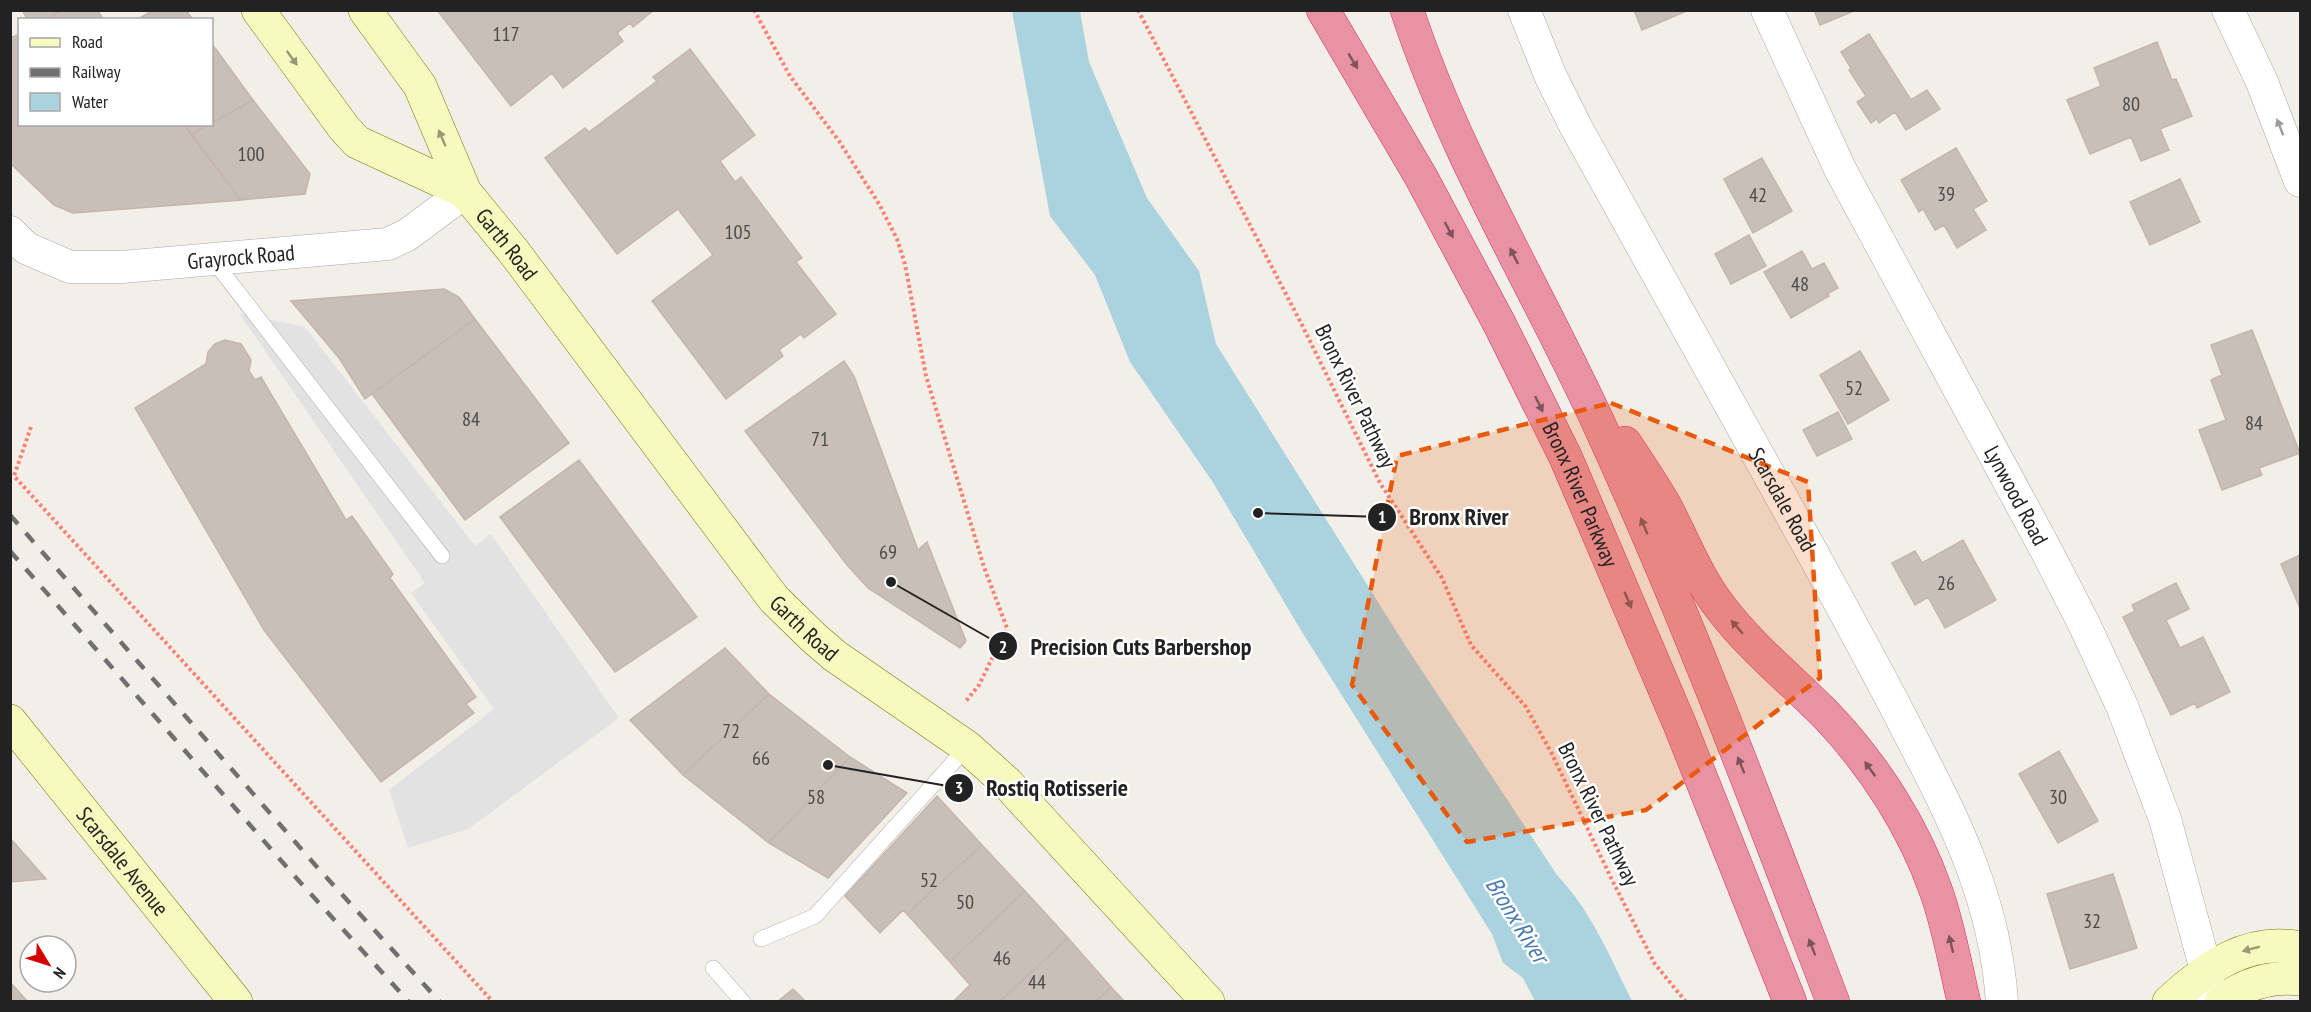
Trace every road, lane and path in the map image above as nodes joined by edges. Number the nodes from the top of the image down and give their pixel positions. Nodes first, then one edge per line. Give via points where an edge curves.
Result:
1 (258, 10) edge
2 (365, 10) edge
3 (754, 10) edge
4 (1138, 10) edge
5 (1323, 10) edge
6 (1407, 10) edge
7 (1524, 10) edge
8 (1767, 10) edge
9 (2228, 10) edge
10 (2301, 181) edge
11 (465, 192) junction
12 (10, 232) edge
13 (213, 260) junction
14 (1537, 300) junction
15 (31, 427) dead end
16 (442, 556) dead end
17 (10, 721) edge
18 (955, 738) junction
19 (761, 939) dead end
20 (2301, 948) edge
21 (713, 968) dead end
22 (2206, 970) junction
23 (2301, 980) edge
24 (236, 1002) edge
25 (493, 1002) edge
26 (743, 1002) edge
27 (1208, 1002) edge
28 (1686, 1002) edge
29 (1790, 1002) edge
30 (1833, 1002) edge
31 (1964, 1002) edge
32 (2002, 1002) edge
33 (2169, 1002) edge
34 (2211, 1002) edge
35 (2221, 1002) edge

1 -> 11 street, Garth Road via 357,142
11 -> 2 street, Garth Road via 420,86
3 - 18 path via 790,76 839,141 897,238 926,376 984,567 1008,628
4 - 28 path, Bronx River Pathway via 1380,483 1442,578 1471,645 1526,707 1655,964
5 -> 29 highway, Bronx River Parkway via 1426,187 1566,458 1671,704
14 -> 6 highway, Bronx River Parkway via 1458,140
7 - 32 street, Scarsdale Road via 1577,129 1875,666 1954,820 1977,876 1992,929
8 - 22 street, Lynwood Road via 1840,169 2046,550 2117,695 2164,819
10 -> 9 street via 2262,82
11 - 13 street, Grayrock Road via 388,244
11 - 18 street, Garth Road via 774,599 835,656
12 - 13 street, Grayrock Road via 26,248 70,267
13 - 16 lane
30 -> 14 highway, Bronx River Parkway via 1661,566 1602,431
31 -> 14 highway via 1937,893 1925,861 1892,801 1836,727 1719,606 1664,504
15 - 25 path via 14,476
17 - 24 street, Scarsdale Avenue
18 - 19 lane via 814,916
18 - 27 street, Garth Road via 1034,810
20 -> 22 street via 2258,947 2230,956
21 - 26 lane
22 - 33 street
22 - 34 street, Lynwood Road
23 - 35 street via 2268,980

